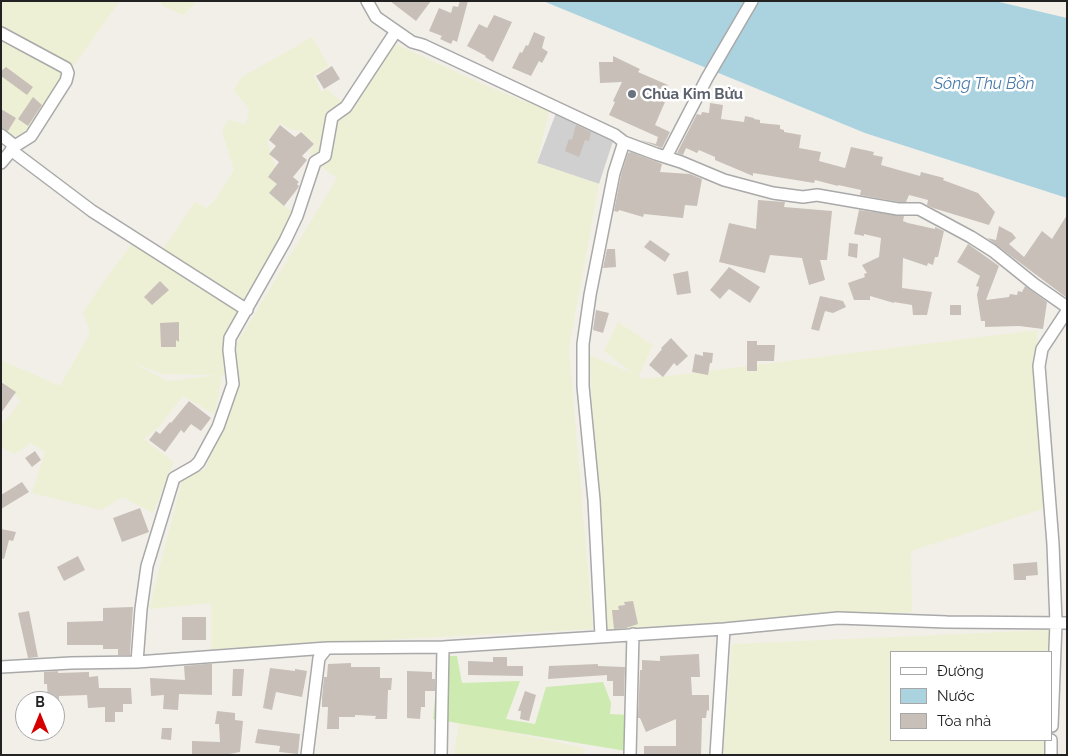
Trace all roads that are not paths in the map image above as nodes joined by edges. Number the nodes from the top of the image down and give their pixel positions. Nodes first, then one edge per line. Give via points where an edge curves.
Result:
1 (368, 1) edge
2 (752, 1) edge
3 (396, 30) junction
4 (1, 33) edge
5 (1, 135) edge
6 (624, 142) junction
7 (13, 148) junction
8 (666, 157) junction
9 (1, 163) edge
10 (1067, 307) edge
11 (247, 310) junction
12 (1067, 312) edge
13 (1061, 623) edge
14 (724, 629) junction
15 (633, 634) junction
16 (601, 636) junction
17 (443, 647) junction
18 (327, 648) junction
19 (137, 662) junction
20 (1, 667) edge
21 (1053, 715) edge
22 (1051, 741) edge
23 (307, 755) edge
24 (440, 755) edge
25 (630, 755) edge
26 (716, 755) edge
27 (1051, 755) edge

1 - 3 street via 376,17
2 - 8 street
3 - 6 street via 412,42
3 - 11 street via 346,107 332,117 325,156 315,162 297,216
4 - 7 street via 66,68 68,73 31,136
5 - 7 street
6 - 8 street
6 - 16 street via 614,172 583,344 583,386 594,500
7 - 9 street
7 - 11 street via 92,211
8 - 10 street via 724,180 773,193 803,197 817,195 898,209 919,209 993,251
11 - 19 street via 230,338 233,384 218,427 199,462 174,478 171,487 147,566
12 - 13 street via 1042,349 1039,366
13 - 14 street via 838,618
13 - 21 street
14 - 15 street
14 - 26 street
15 - 16 street
15 - 25 street
16 - 17 street
17 - 18 street
17 - 24 street
18 - 19 street
18 - 23 street via 319,658
19 - 20 street
22 - 27 street

